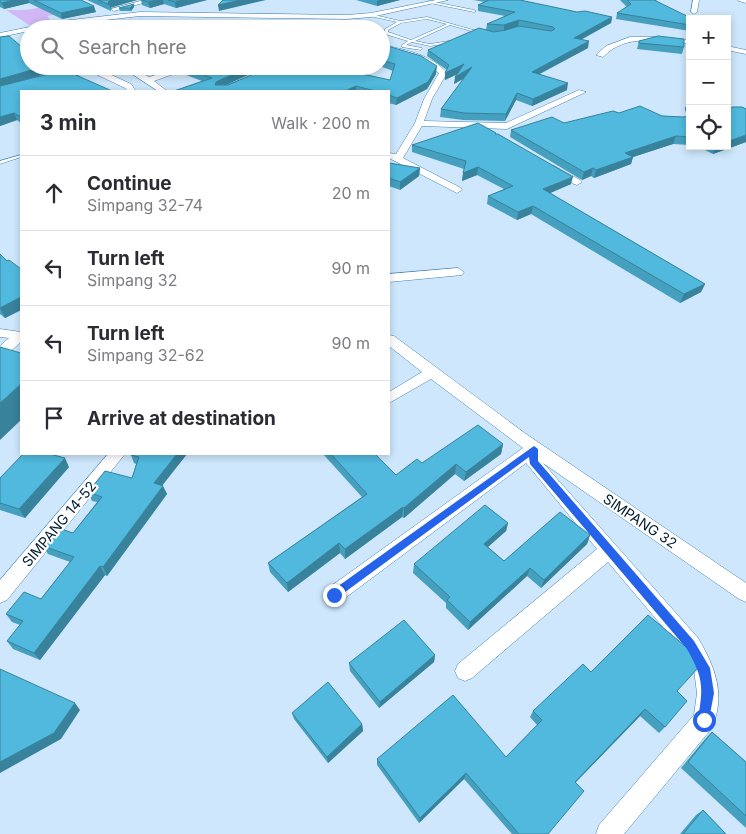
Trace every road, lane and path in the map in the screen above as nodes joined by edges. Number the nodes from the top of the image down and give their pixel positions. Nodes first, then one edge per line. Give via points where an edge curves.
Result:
1 (151, 0) edge
2 (411, 0) edge
3 (445, 0) edge
4 (696, 0) edge
5 (741, 0) edge
6 (746, 1) edge
7 (427, 3) junction
8 (474, 11) dead end
9 (694, 12) dead end
10 (105, 15) junction
11 (370, 15) junction
12 (76, 20) edge
13 (400, 22) junction
14 (451, 24) junction
15 (390, 29) edge
16 (20, 30) edge
17 (17, 31) junction
18 (474, 31) junction
19 (20, 34) edge
20 (390, 34) edge
21 (485, 34) edge
22 (0, 35) edge
23 (465, 35) edge
24 (456, 39) edge
25 (411, 41) junction
26 (686, 42) edge
27 (421, 49) dead end
28 (731, 49) edge
29 (390, 50) edge
30 (746, 52) edge
31 (600, 55) dead end
32 (56, 75) edge
33 (103, 75) edge
34 (139, 75) edge
35 (164, 75) edge
36 (47, 78) edge
37 (148, 80) junction
38 (130, 89) edge
39 (162, 90) edge
40 (582, 92) dead end
41 (419, 123) junction
42 (480, 126) junction
43 (496, 135) edge
44 (20, 156) edge
45 (393, 157) edge
46 (544, 163) edge
47 (0, 164) edge
48 (577, 182) dead end
49 (457, 190) dead end
50 (458, 272) dead end
51 (390, 278) edge
52 (0, 333) edge
53 (20, 336) edge
54 (20, 337) edge
55 (390, 340) edge
56 (0, 353) edge
57 (431, 373) junction
58 (390, 397) edge
59 (534, 449) junction
60 (116, 455) edge
61 (609, 550) junction
62 (746, 593) edge
63 (0, 594) edge
64 (334, 595) dead end
65 (465, 671) dead end
66 (608, 834) edge

1 - 10 street
2 - 7 street
3 - 7 street
4 - 9 street
5 - 6 street
7 - 8 lane
7 - 11 street
10 - 11 street
10 - 12 street
11 - 13 lane
13 - 14 lane via 427,18
13 - 15 lane
14 - 18 lane
14 - 25 lane
16 - 17 street
17 - 19 street
17 - 22 street
18 - 21 lane
18 - 23 lane
20 - 25 lane
24 - 25 lane via 437,45
25 - 27 lane via 403,46
26 - 31 street via 628,39 613,44
28 - 30 street
29 - 41 street via 419,58 443,73
32 - 36 street
33 - 38 street
34 - 37 street
35 - 37 street
37 - 39 street
40 - 42 street via 514,124
41 - 42 street
41 - 45 street
42 - 43 street
44 - 47 lane
45 - 49 street
46 - 48 street
50 - 51 street
52 - 53 street
54 - 56 street
55 - 57 street, SIMPANG 32
57 - 58 street
57 - 59 street, SIMPANG 32
59 - 61 street via 533,462
59 - 62 street, SIMPANG 32
59 - 64 street
60 - 63 street, SIMPANG 14-52
61 - 65 street
61 - 66 street via 691,645 704,668 708,693 704,720

